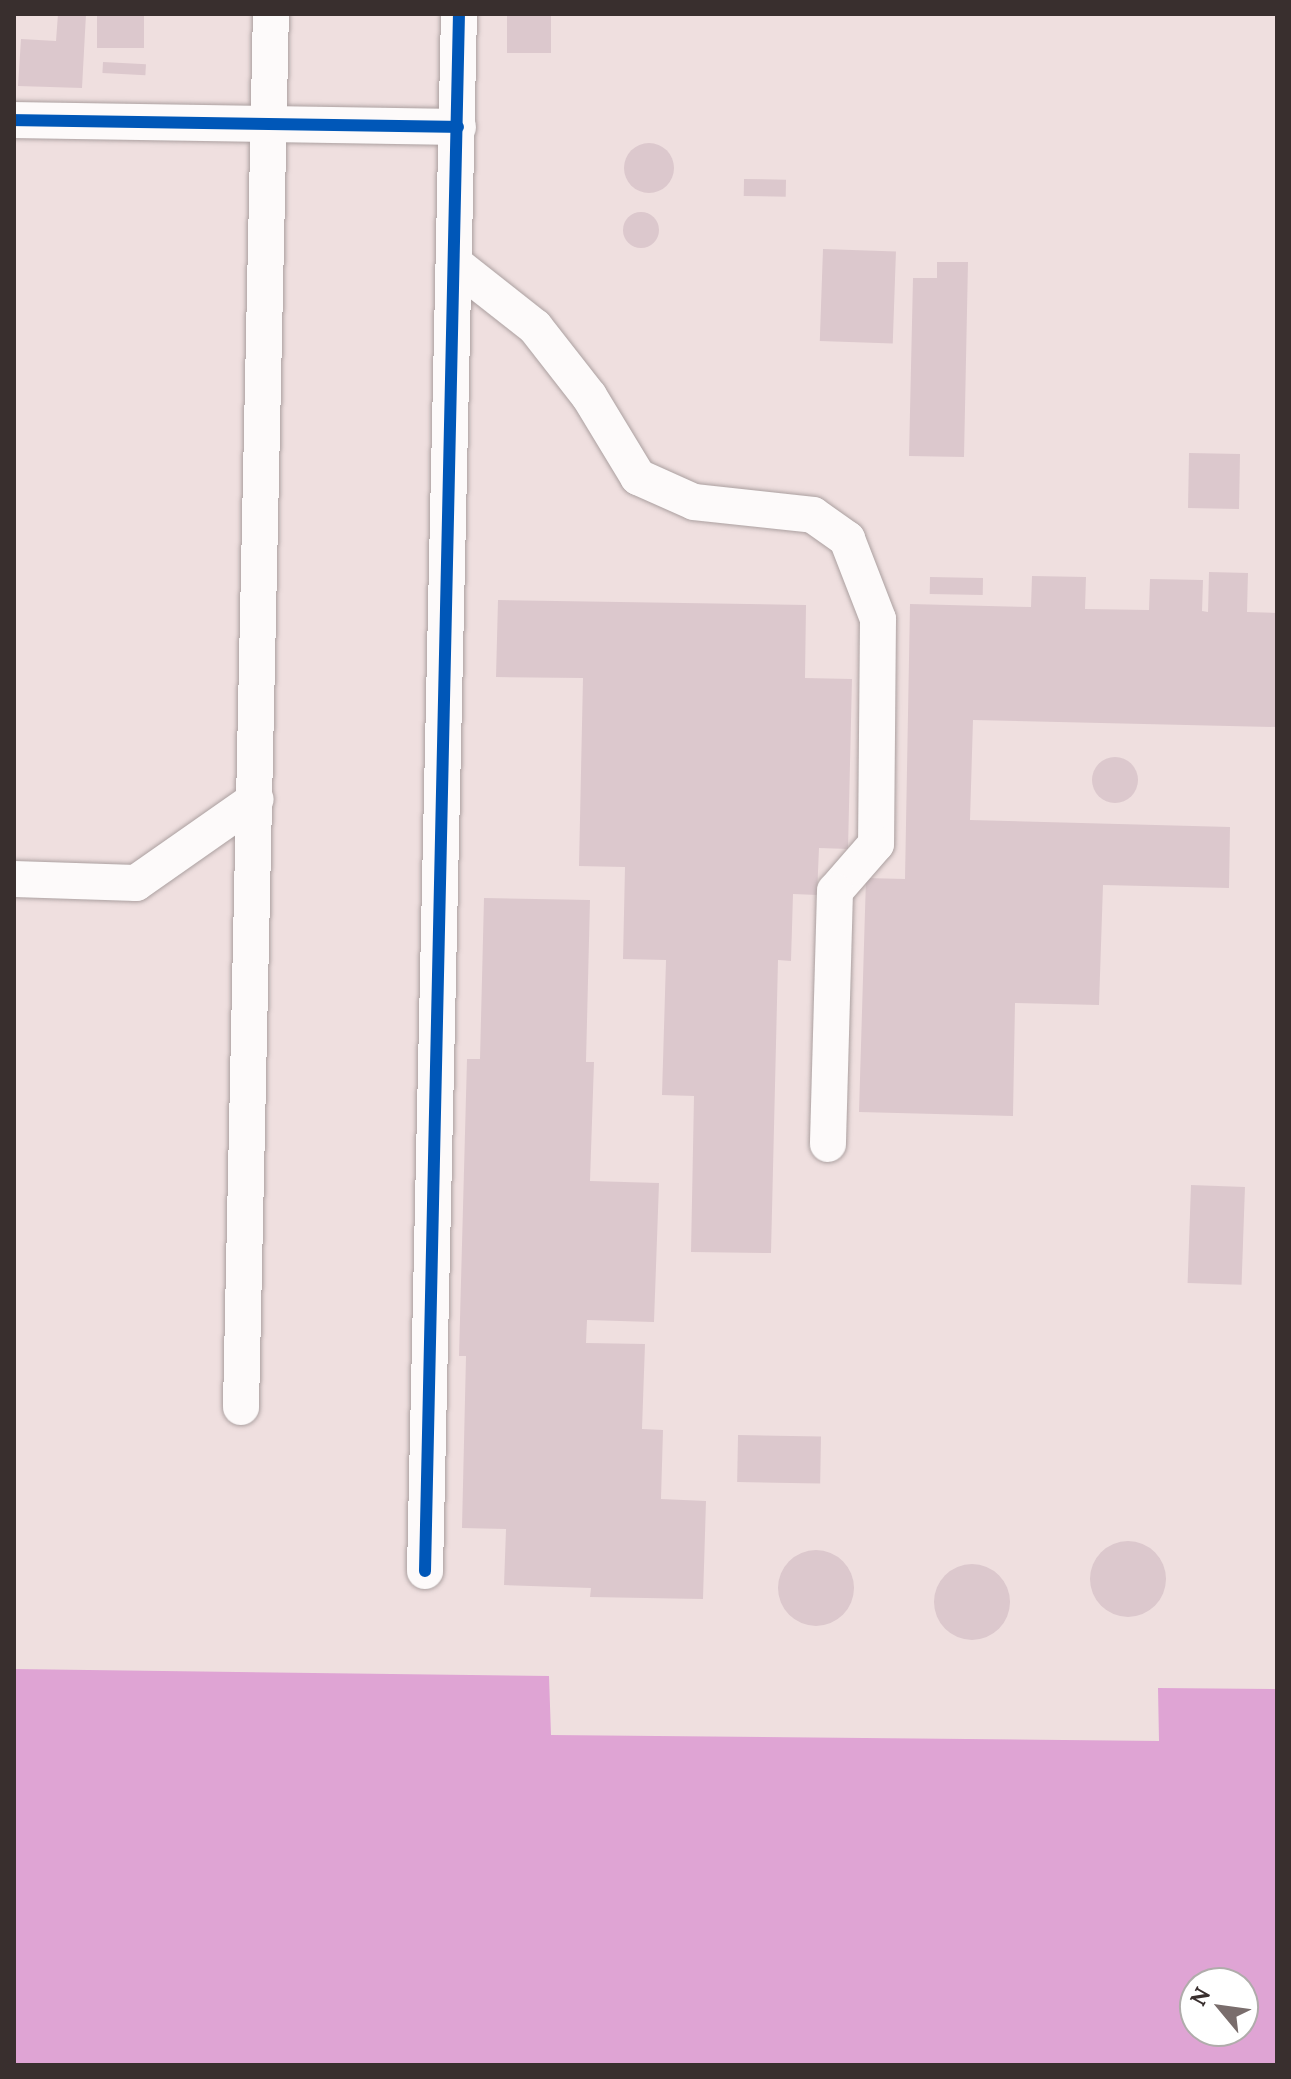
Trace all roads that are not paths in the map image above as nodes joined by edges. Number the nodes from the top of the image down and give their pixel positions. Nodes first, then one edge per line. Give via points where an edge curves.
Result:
1 (271, 14) edge
2 (459, 14) edge
3 (14, 120) edge
4 (268, 122) junction
5 (458, 127) junction
6 (455, 264) junction
7 (256, 799) junction
8 (14, 879) edge
9 (828, 1144) dead end
10 (241, 1407) dead end
11 (425, 1571) dead end

1 - 4 street
2 - 5 street
3 - 4 street
4 - 5 street
4 - 7 street
5 - 6 street
6 - 9 street via 535,327 589,396 638,477 694,502 813,515 847,539 878,619 876,844 835,891
6 - 11 street
7 - 8 street via 136,883
7 - 10 street

